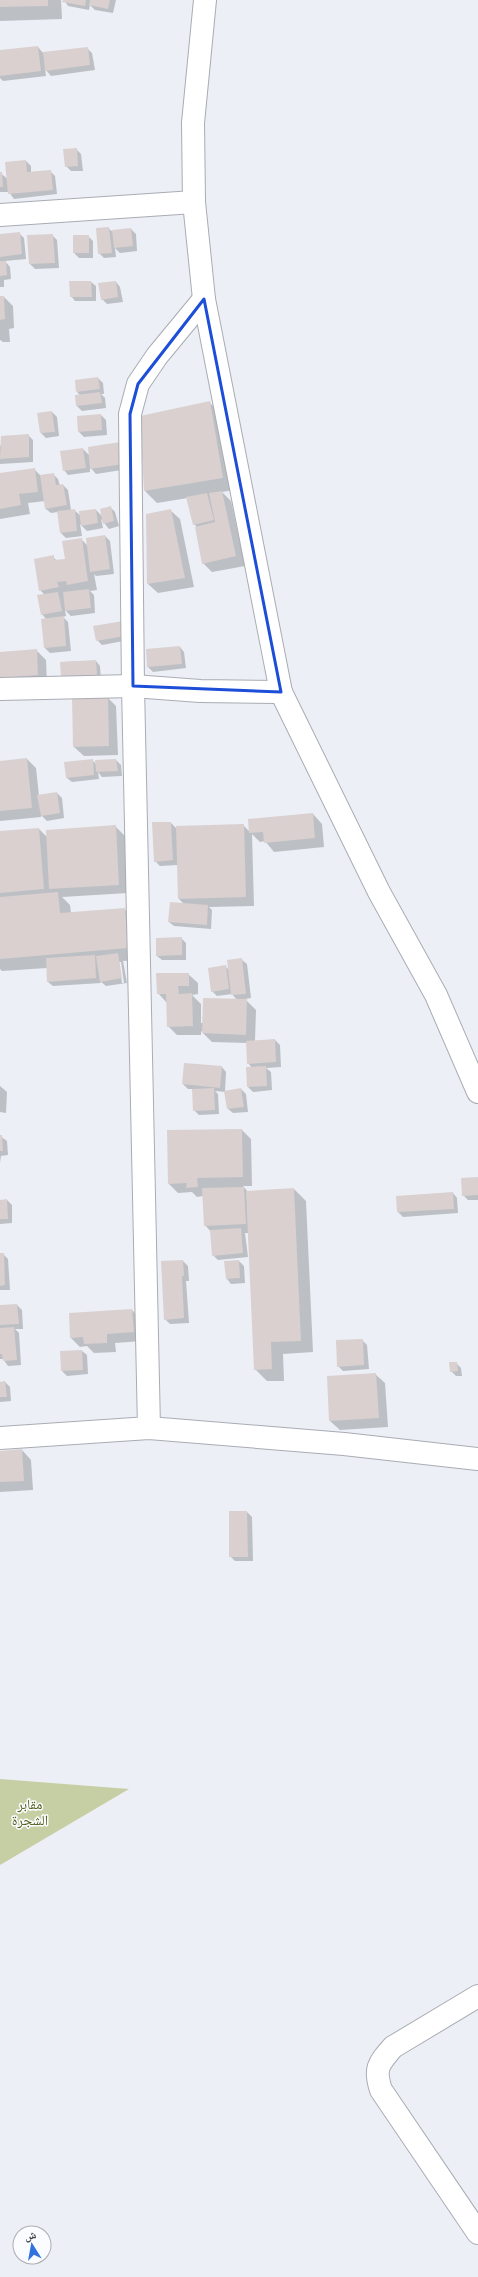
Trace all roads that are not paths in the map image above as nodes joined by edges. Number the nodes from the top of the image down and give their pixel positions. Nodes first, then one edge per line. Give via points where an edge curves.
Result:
1 (205, 0) edge
2 (194, 202) junction
3 (0, 215) edge
4 (204, 299) junction
5 (133, 686) junction
6 (0, 689) edge
7 (281, 692) junction
8 (478, 1092) edge
9 (149, 1428) junction
10 (0, 1438) edge
11 (478, 1459) edge
12 (478, 1996) edge
13 (478, 2233) edge

1 - 2 street via 193,123
2 - 3 street
2 - 4 street
4 - 5 street via 157,356 138,384 130,414
4 - 7 street
5 - 6 street
5 - 7 street via 200,691
5 - 9 street
7 - 8 street via 379,892 436,995
9 - 10 street
9 - 11 street via 344,1444
12 - 13 street via 393,2047 382,2059 376,2075 381,2090

